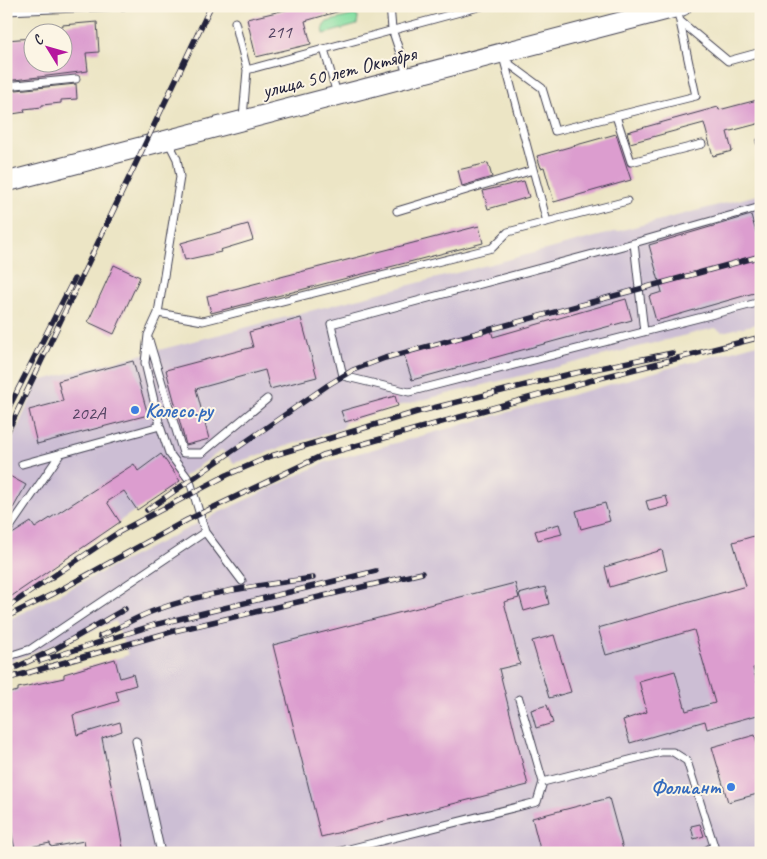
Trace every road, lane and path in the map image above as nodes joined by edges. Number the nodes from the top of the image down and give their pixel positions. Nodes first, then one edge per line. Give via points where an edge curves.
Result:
1 (124, 6) edge
2 (390, 6) edge
3 (482, 6) edge
4 (6, 11) edge
5 (680, 11) edge
6 (235, 22) dead end
7 (392, 30) junction
8 (324, 48) junction
9 (761, 52) edge
10 (504, 57) junction
11 (247, 70) junction
12 (409, 78) junction
13 (76, 79) dead end
14 (6, 86) edge
15 (337, 95) junction
16 (616, 116) junction
17 (243, 120) junction
18 (168, 140) junction
19 (702, 144) dead end
20 (534, 170) junction
21 (6, 182) edge
22 (627, 201) dead end
23 (758, 208) dead end
24 (397, 211) dead end
25 (547, 222) junction
26 (634, 243) junction
27 (761, 302) edge
28 (158, 313) junction
29 (644, 332) junction
30 (148, 335) junction
31 (267, 399) dead end
32 (160, 426) junction
33 (61, 454) junction
34 (22, 464) dead end
35 (206, 532) junction
36 (6, 533) edge
37 (242, 581) dead end
38 (6, 657) edge
39 (519, 699) dead end
40 (136, 741) dead end
41 (543, 782) junction
42 (161, 853) edge
43 (333, 853) edge
44 (702, 853) edge

1 - 4 lane
2 - 7 lane
3 - 7 lane
5 - 9 lane via 728,60
5 - 10 main road, улица 50 лет Октября via 638,15
5 - 16 lane via 696,96
6 - 11 lane
7 - 8 lane
7 - 12 lane
8 - 11 lane
8 - 15 lane
10 - 12 main road, улица 50 лет Октября
10 - 16 lane via 542,88 555,131
10 - 20 lane
11 - 17 lane
12 - 15 main road, улица 50 лет Октября
13 - 14 lane
15 - 17 main road, улица 50 лет Октября
16 - 19 lane via 631,162
17 - 18 main road, улица 50 лет Октября
18 - 21 main road, улица 50 лет Октября
18 - 28 lane via 177,159 180,177
20 - 24 lane
20 - 25 lane
22 - 25 lane
23 - 26 lane
25 - 28 lane via 508,232 492,248 203,321
26 - 29 lane
26 - 29 lane via 332,324 343,376 409,392
27 - 29 lane
28 - 30 lane
30 - 31 lane via 183,453 202,453
30 - 32 lane via 145,363
32 - 33 lane
32 - 35 lane via 169,453 185,473 194,492
33 - 34 lane
33 - 36 lane
35 - 37 lane
35 - 38 lane via 31,649
39 - 41 lane
40 - 42 lane
41 - 43 lane via 537,802
41 - 44 lane via 661,752 673,752 687,762 711,834 714,846

